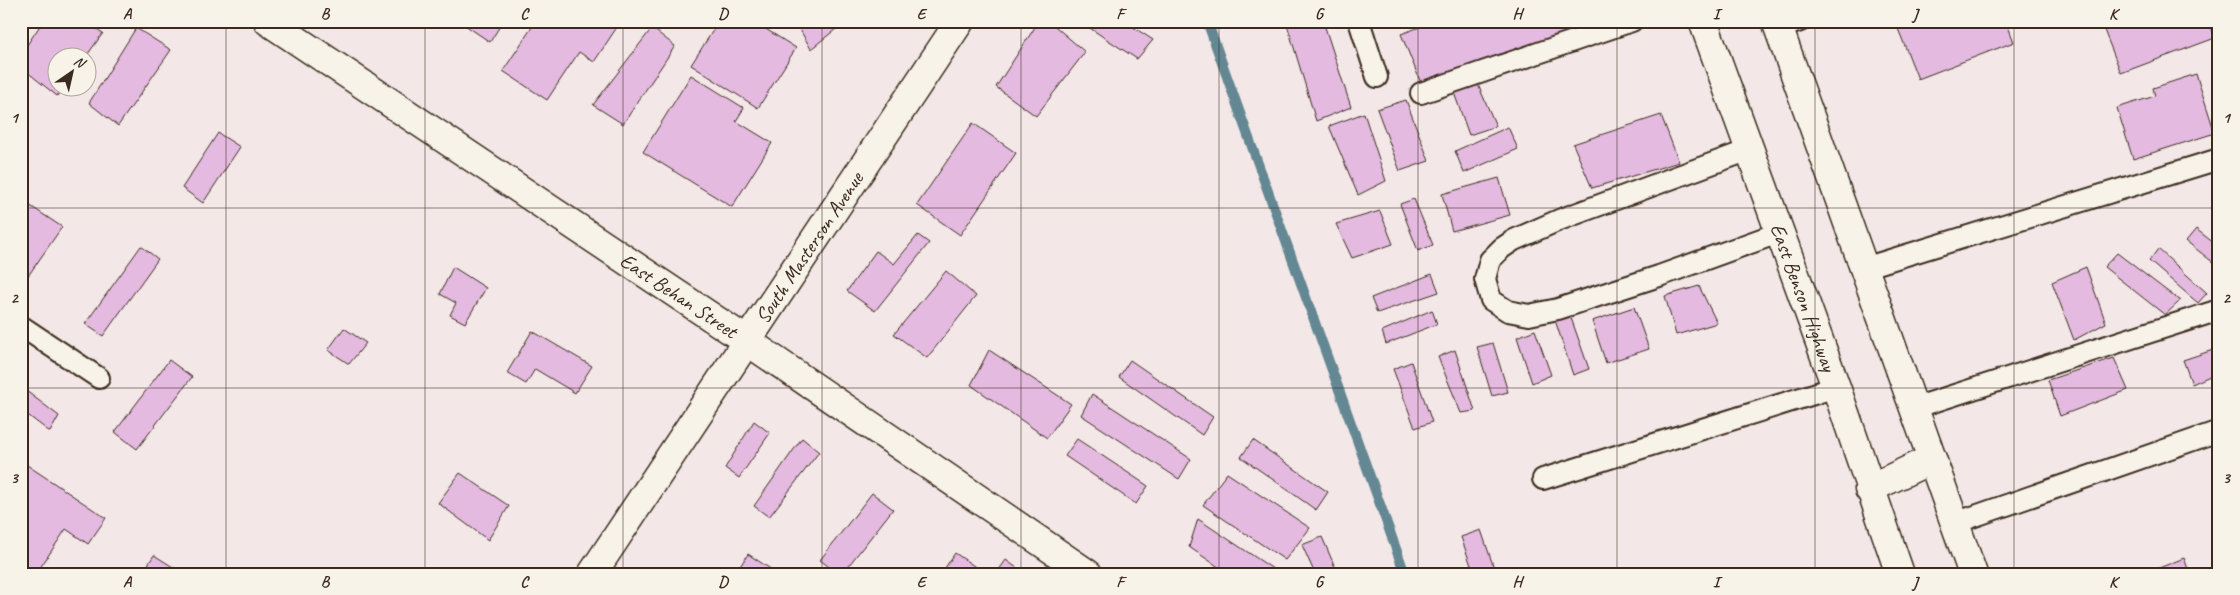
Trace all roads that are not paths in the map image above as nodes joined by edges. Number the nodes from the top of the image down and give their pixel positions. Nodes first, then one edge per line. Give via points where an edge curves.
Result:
1 (268, 21) edge
2 (960, 21) edge
3 (1359, 21) edge
4 (1632, 21) edge
5 (1703, 21) edge
6 (1785, 24) edge
7 (1377, 77) dead end
8 (1421, 93) dead end
9 (1749, 150) junction
10 (2219, 159) edge
11 (1778, 233) junction
12 (1864, 268) junction
13 (2219, 310) edge
14 (21, 326) edge
15 (747, 341) junction
16 (100, 378) dead end
17 (1836, 387) junction
18 (1914, 408) junction
19 (2219, 431) edge
20 (1932, 459) junction
21 (1543, 479) dead end
22 (1869, 489) junction
23 (1955, 523) junction
24 (592, 574) edge
25 (1088, 574) edge
26 (1900, 574) edge
27 (1973, 574) edge

1 - 15 street, East Behan Street
2 - 15 street, South Masterson Avenue
3 - 7 lane
4 - 8 lane
5 - 9 street, East Benson Highway
6 - 12 street
9 - 11 street, East Benson Highway
9 - 11 lane via 1514,240 1490,260 1485,279 1491,300 1508,311 1529,315 1558,309
10 - 12 lane
11 - 17 street, East Benson Highway
12 - 18 street
13 - 18 lane
14 - 16 lane
15 - 24 street, South Masterson Avenue
15 - 25 street, East Behan Street
17 - 21 lane
17 - 22 street, East Benson Highway
18 - 20 street
19 - 23 lane
20 - 22 street
20 - 23 street
22 - 26 street, East Benson Highway
23 - 27 street

